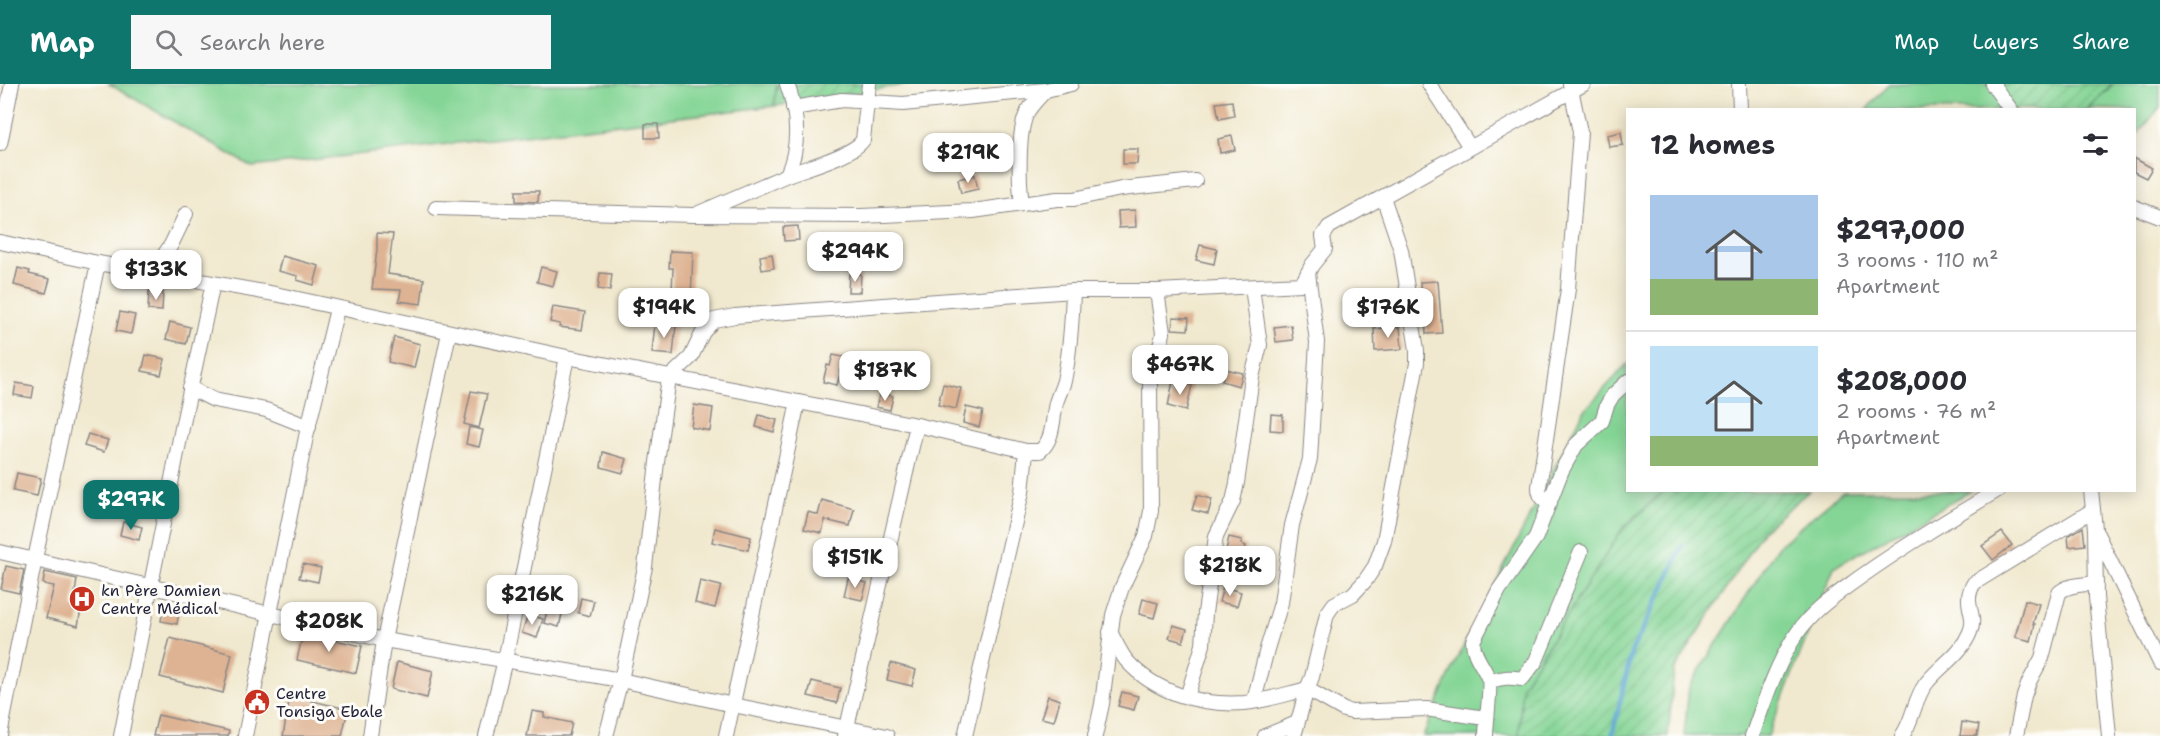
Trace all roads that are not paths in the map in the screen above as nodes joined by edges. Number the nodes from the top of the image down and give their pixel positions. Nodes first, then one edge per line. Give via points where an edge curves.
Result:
1 (12, 84) edge
2 (787, 84) edge
3 (869, 84) edge
4 (1071, 84) edge
5 (1429, 84) edge
6 (1739, 84) edge
7 (1992, 84) edge
8 (1576, 86) edge
9 (1046, 90) junction
10 (867, 100) junction
11 (793, 108) junction
12 (1740, 108) edge
13 (2010, 108) edge
14 (0, 144) edge
15 (1470, 147) junction
16 (787, 176) junction
17 (1195, 181) dead end
18 (1383, 197) junction
19 (1022, 204) junction
20 (436, 208) dead end
21 (2136, 208) edge
22 (186, 214) dead end
23 (693, 215) junction
24 (2160, 217) edge
25 (0, 242) edge
26 (99, 263) junction
27 (153, 271) junction
28 (1308, 273) junction
29 (213, 283) junction
30 (1252, 287) junction
31 (1073, 291) junction
32 (1158, 291) junction
33 (337, 309) junction
34 (449, 333) junction
35 (567, 357) junction
36 (669, 378) junction
37 (1626, 383) edge
38 (190, 388) junction
39 (798, 402) junction
40 (916, 425) junction
41 (309, 427) junction
42 (1026, 451) junction
43 (1995, 492) edge
44 (2091, 492) edge
45 (1550, 503) junction
46 (2093, 510) junction
47 (2095, 529) junction
48 (0, 552) edge
49 (1581, 552) dead end
50 (35, 559) junction
51 (2096, 584) junction
52 (151, 586) junction
53 (270, 613) junction
54 (1110, 632) junction
55 (384, 640) junction
56 (505, 660) junction
57 (2160, 663) edge
58 (621, 680) junction
59 (1490, 682) junction
60 (1306, 689) junction
61 (1187, 697) junction
62 (1254, 701) junction
63 (733, 705) junction
64 (1485, 718) junction
65 (1296, 729) edge
66 (846, 732) edge
67 (1905, 734) edge
68 (0, 735) edge
69 (121, 736) edge
70 (245, 736) edge
71 (369, 736) edge
72 (486, 736) edge
73 (606, 736) edge
74 (726, 736) edge
75 (887, 736) edge
76 (966, 736) edge
77 (1095, 736) edge
78 (1265, 736) edge
79 (1486, 736) edge
80 (1752, 736) edge
81 (2016, 736) edge
82 (2109, 736) edge

1 - 14 street
2 - 11 street
3 - 10 street
4 - 9 street
5 - 15 street
6 - 12 street
7 - 13 street
8 - 15 street
8 - 45 street via 1580,132 1568,289 1539,487 1539,494
9 - 10 street via 903,104
9 - 19 street via 1028,111 1021,134
10 - 11 street
10 - 16 street via 860,146
11 - 16 street via 797,138
15 - 18 street
16 - 23 street
17 - 19 street
18 - 28 street via 1324,232 1325,249
18 - 60 street via 1405,267 1417,363 1384,542 1365,581 1327,614
19 - 23 street via 973,211 861,216
20 - 23 street
21 - 24 street
22 - 27 street
25 - 26 street
26 - 27 street
26 - 50 street
27 - 29 street
28 - 30 street via 1302,284
28 - 62 street via 1317,342 1310,459 1292,525 1281,603
29 - 33 street
29 - 38 street
30 - 32 street
30 - 61 street via 1260,345 1237,483 1216,536 1203,645
31 - 32 street
31 - 36 street via 722,318 714,320 703,332 691,357
31 - 42 street via 1064,380 1051,435 1040,451
32 - 54 street via 1163,333 1150,384 1151,511 1146,536 1122,587
33 - 34 street
33 - 41 street
34 - 35 street
34 - 55 street
35 - 36 street
35 - 56 street
36 - 39 street
36 - 58 street via 645,567
37 - 45 street via 1606,405 1602,421 1576,445
38 - 41 street via 214,400 266,410
38 - 52 street
39 - 40 street
39 - 63 street
40 - 42 street
40 - 66 street
41 - 53 street
42 - 76 street via 1022,492
43 - 80 street via 1900,548 1821,605 1785,653
44 - 46 street
45 - 59 street via 1536,537 1499,590 1473,641 1473,650
46 - 47 street
46 - 67 street via 1974,583 1968,592 1971,630 1958,652 1923,687
47 - 51 street
47 - 57 street
48 - 50 street
49 - 59 street via 1527,674 1522,680 1511,677
50 - 52 street
50 - 68 street
51 - 81 street via 2068,587 2059,593 2042,658 2024,696
51 - 82 street
52 - 53 street
52 - 69 street
53 - 55 street
53 - 70 street
54 - 61 street via 1124,658 1136,670 1154,685
54 - 77 street
55 - 56 street
55 - 71 street
56 - 58 street
56 - 72 street
58 - 63 street
58 - 73 street
59 - 64 street
60 - 62 street
60 - 64 street via 1352,712 1426,709
60 - 65 street
61 - 62 street
63 - 66 street
63 - 74 street
64 - 79 street
65 - 78 street
66 - 75 street

